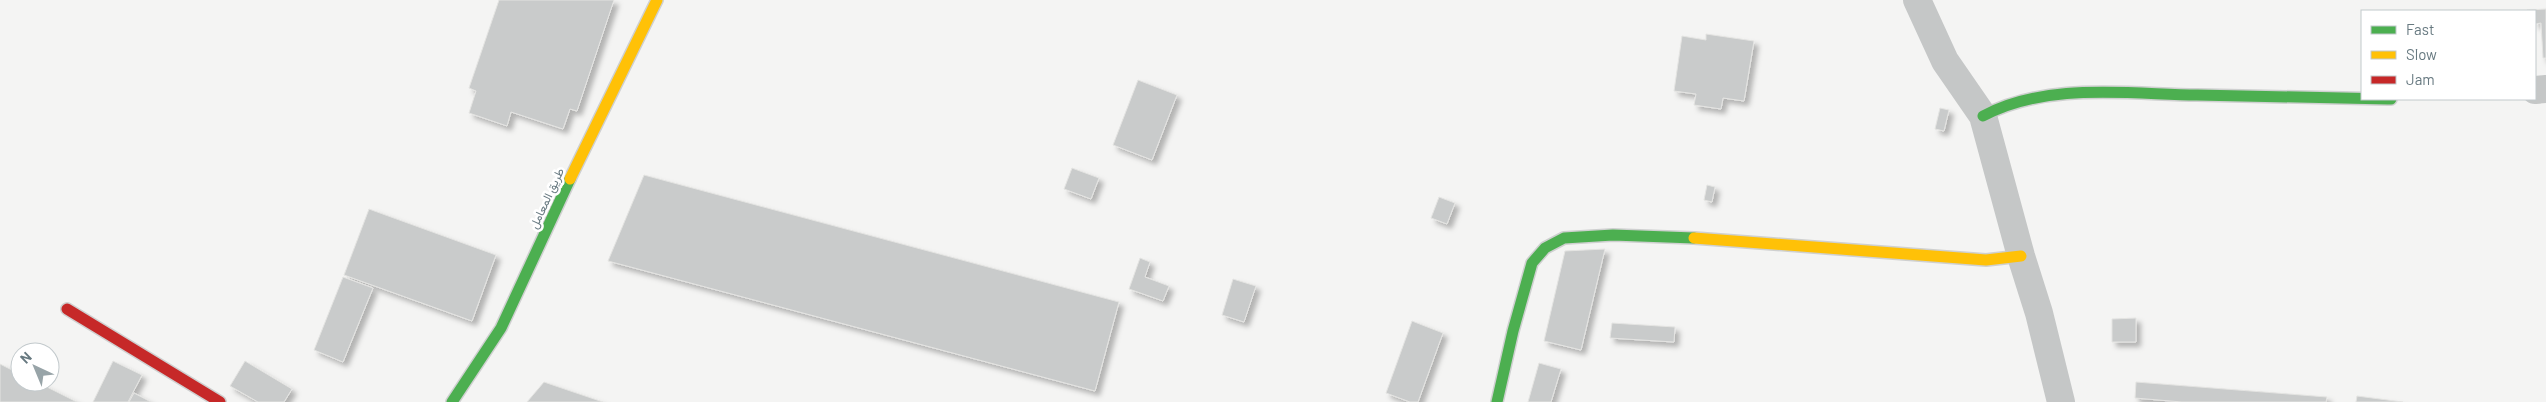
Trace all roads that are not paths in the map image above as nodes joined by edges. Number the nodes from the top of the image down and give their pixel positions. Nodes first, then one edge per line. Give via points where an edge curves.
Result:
1 (657, 0) edge
2 (1918, 0) edge
3 (2361, 98) edge
4 (1983, 116) junction
5 (2021, 256) junction
6 (67, 309) dead end
7 (220, 402) edge
8 (452, 402) edge
9 (1497, 402) edge
10 (2061, 402) edge

1 - 8 street, طريق المعامل via 607,99 501,328
2 - 4 street via 1945,61
3 - 4 street via 2089,93 2036,98 2000,107
4 - 5 street
5 - 9 street via 1986,260 1718,239 1613,235 1564,238 1545,248 1532,263
5 - 10 street
6 - 7 street

